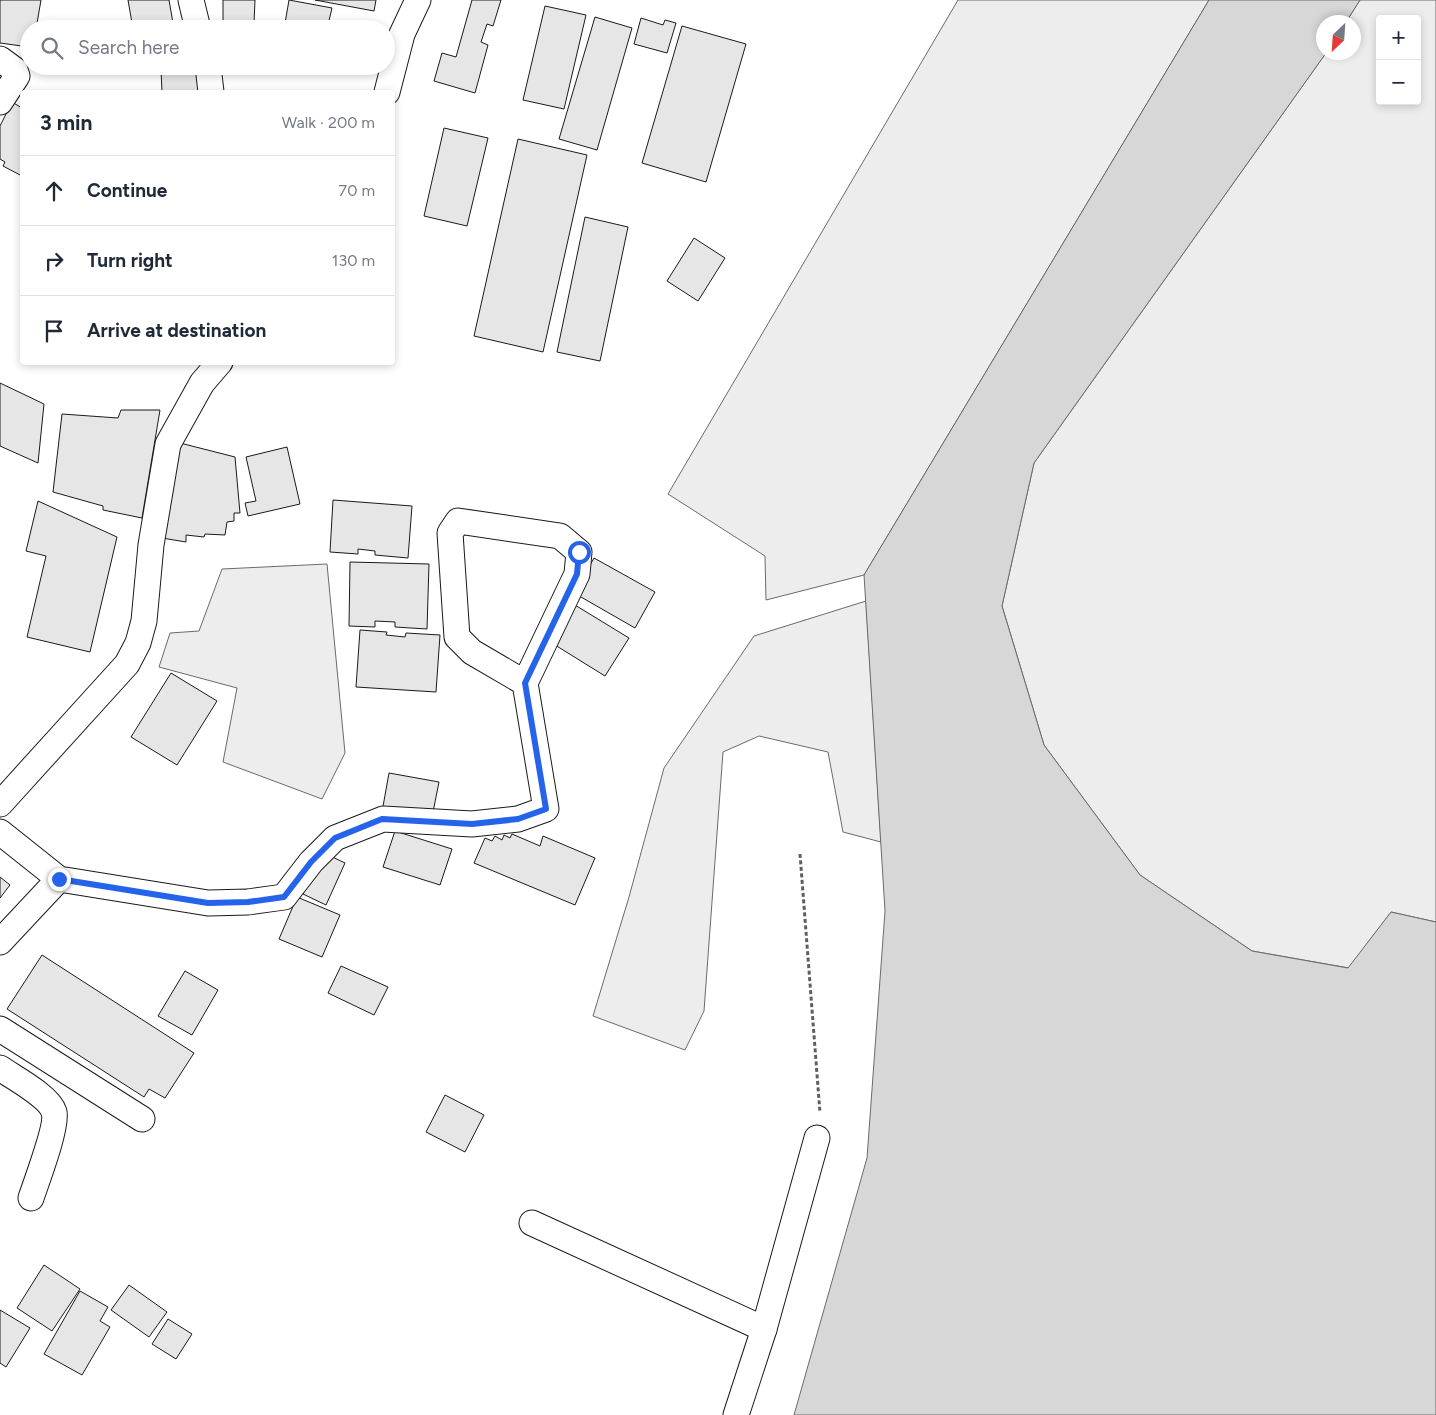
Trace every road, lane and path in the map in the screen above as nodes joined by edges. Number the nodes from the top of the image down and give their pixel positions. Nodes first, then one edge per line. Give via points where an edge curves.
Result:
1 (191, 0) edge
2 (418, 0) edge
3 (196, 20) edge
4 (0, 60) edge
5 (395, 63) edge
6 (209, 75) edge
7 (392, 75) edge
8 (211, 90) edge
9 (388, 90) edge
10 (10, 96) edge
11 (218, 365) edge
12 (525, 683) junction
13 (0, 804) edge
14 (0, 832) edge
15 (800, 854) dead end
16 (59, 879) junction
17 (0, 942) edge
18 (0, 1029) edge
19 (0, 1068) edge
20 (142, 1119) dead end
21 (817, 1138) joint
22 (31, 1198) dead end
23 (532, 1223) dead end
24 (764, 1329) junction
25 (736, 1415) edge

1 - 3 street
2 - 5 street via 402,34
4 - 10 street via 15,70 17,76
6 - 8 street
7 - 9 street
11 - 13 street via 202,384 168,444 151,545 144,621 138,644 127,664
12 - 12 street via 472,652 457,637 450,533 458,521 560,536 579,552 577,574
12 - 16 street via 546,809 518,819 472,824 382,819 335,838 284,897 208,903
14 - 16 street
15 - 21 path via 820,1112
16 - 17 street
18 - 20 street
19 - 22 street via 44,1098 54,1112 54,1127
21 - 24 street
23 - 24 street
24 - 25 street

